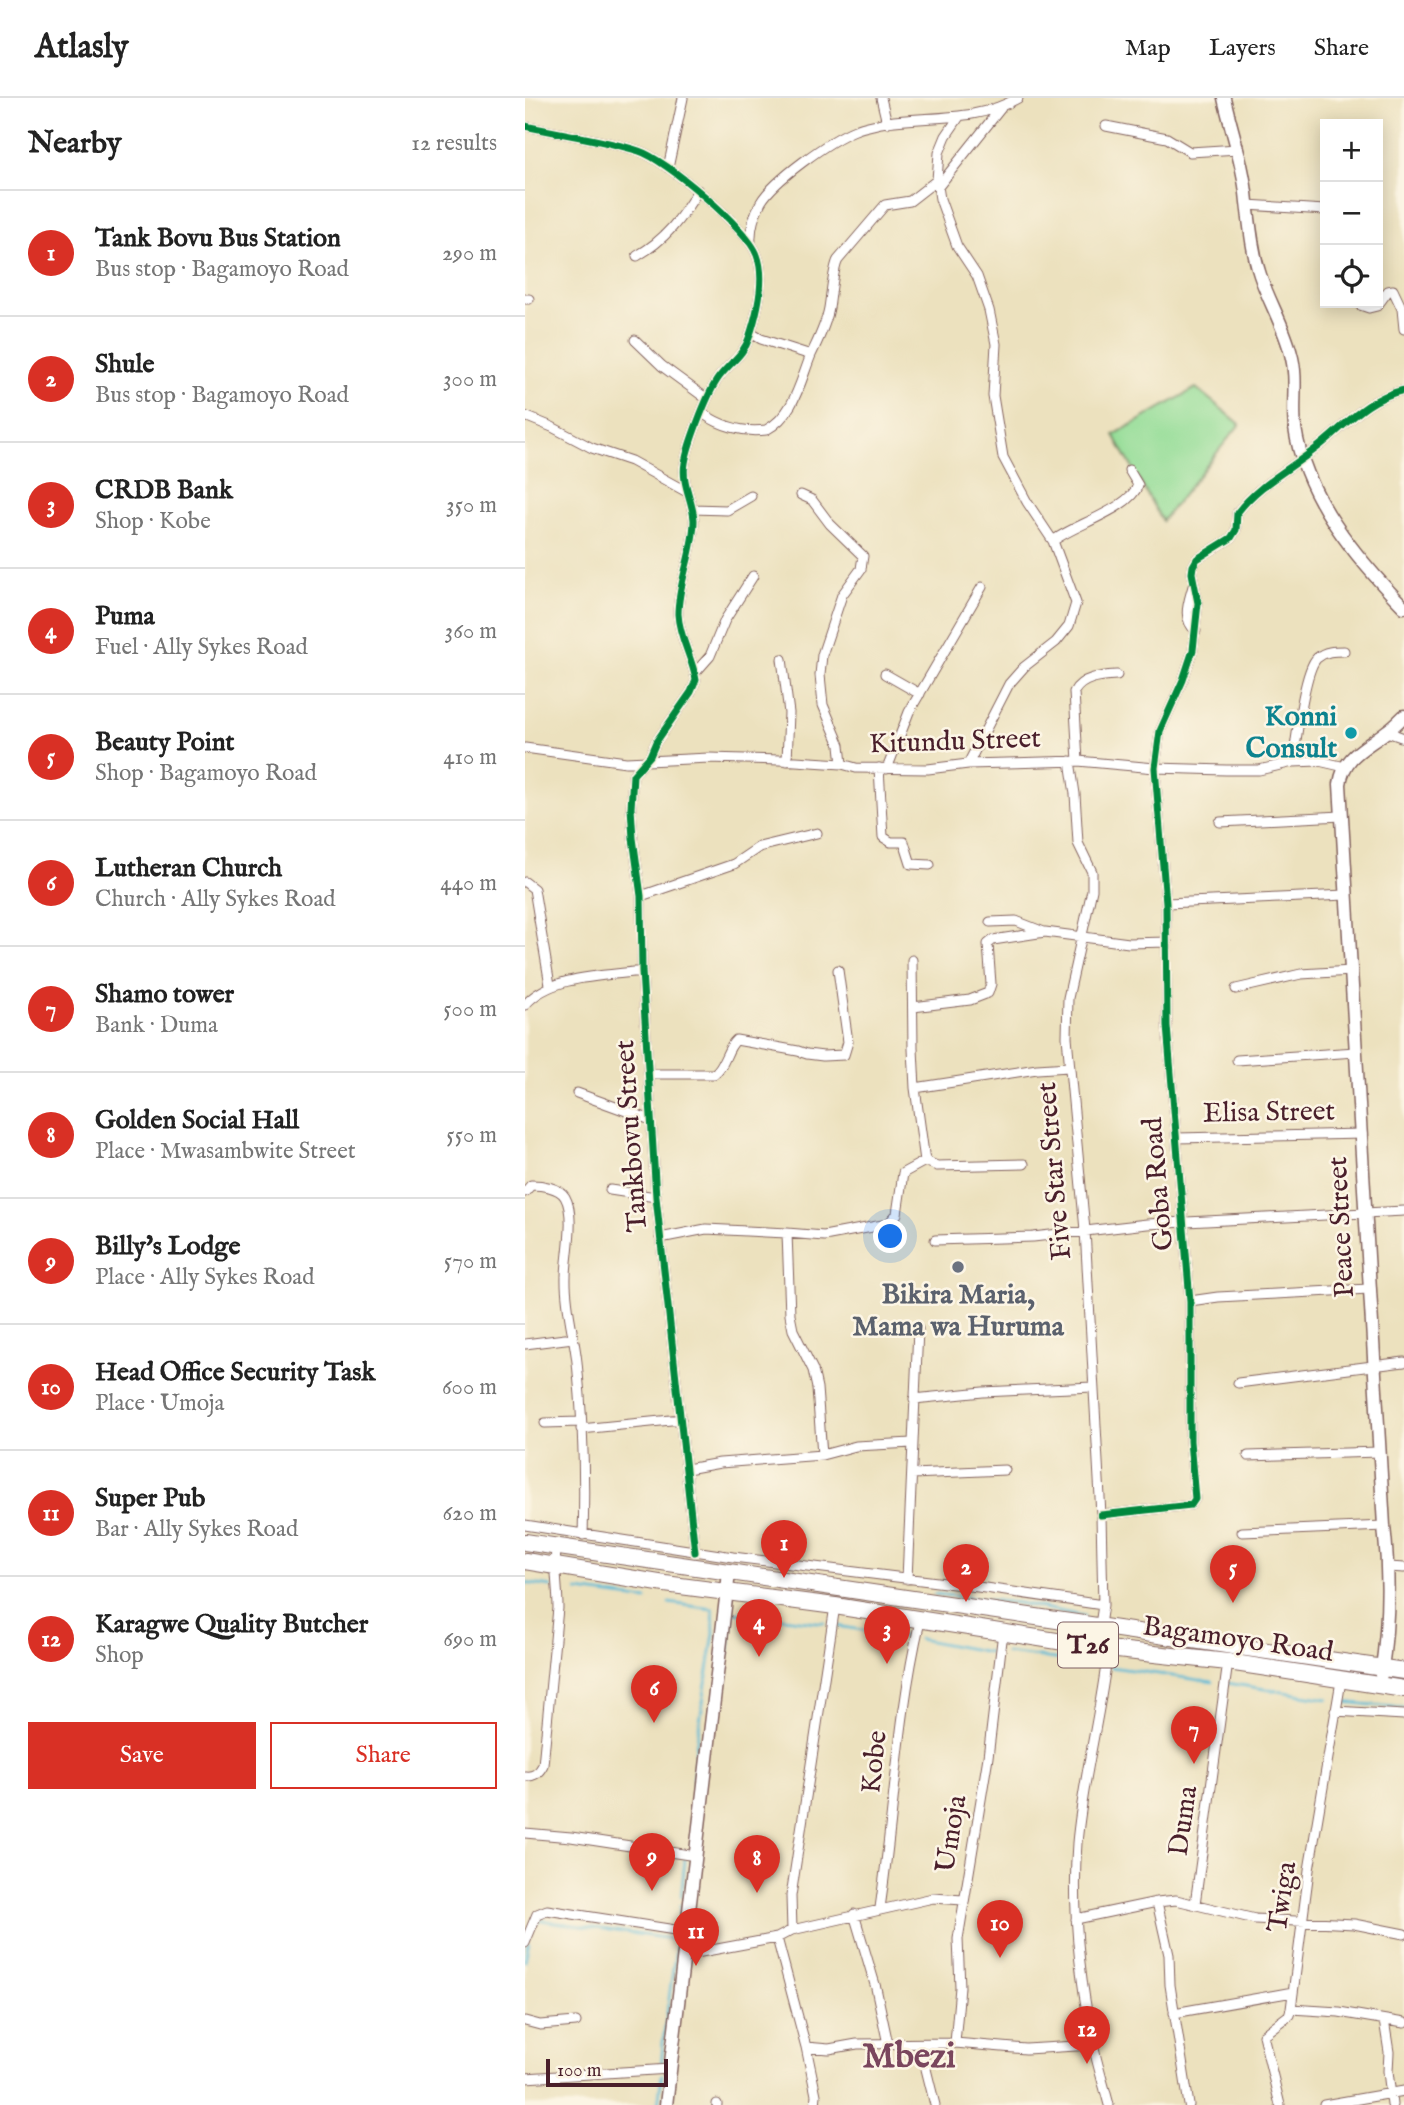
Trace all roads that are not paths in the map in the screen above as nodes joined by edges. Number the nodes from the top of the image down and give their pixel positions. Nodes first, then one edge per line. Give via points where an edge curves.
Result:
1 (683, 98) edge
2 (881, 98) edge
3 (1018, 98) edge
4 (1224, 98) edge
5 (1002, 107) junction
6 (959, 117) junction
7 (887, 123) junction
8 (525, 126) edge
9 (1106, 126) dead end
10 (1238, 149) junction
11 (668, 168) junction
12 (938, 183) junction
13 (698, 190) junction
14 (1247, 205) junction
15 (1320, 210) edge
16 (751, 243) junction
17 (637, 256) dead end
18 (1383, 298) edge
19 (1404, 329) edge
20 (751, 333) junction
21 (635, 340) dead end
22 (811, 355) junction
23 (1404, 390) edge
24 (707, 399) junction
25 (702, 413) junction
26 (525, 416) edge
27 (1301, 459) junction
28 (1129, 470) dead end
29 (687, 492) junction
30 (801, 495) dead end
31 (751, 496) dead end
32 (692, 509) junction
33 (1053, 541) junction
34 (753, 576) dead end
35 (982, 587) dead end
36 (1404, 607) edge
37 (1344, 650) dead end
38 (782, 659) dead end
39 (1100, 666) dead end
40 (695, 673) junction
41 (885, 674) dead end
42 (1117, 675) dead end
43 (1100, 676) junction
44 (920, 694) junction
45 (1404, 716) edge
46 (1387, 732) junction
47 (1404, 738) edge
48 (525, 748) edge
49 (787, 761) junction
50 (1074, 761) junction
51 (643, 762) junction
52 (1293, 762) junction
53 (842, 764) junction
54 (968, 764) junction
55 (1345, 766) junction
56 (883, 768) junction
57 (1155, 768) junction
58 (1342, 816) junction
59 (1220, 822) dead end
60 (817, 833) dead end
61 (930, 865) dead end
62 (525, 882) edge
63 (1346, 895) junction
64 (641, 896) junction
65 (1166, 903) junction
66 (990, 922) dead end
67 (1045, 932) junction
68 (1083, 937) junction
69 (1167, 942) junction
70 (912, 960) dead end
71 (838, 970) dead end
72 (642, 971) junction
73 (1352, 971) junction
74 (550, 985) junction
75 (1237, 989) dead end
76 (525, 1005) edge
77 (913, 1007) junction
78 (1356, 1052) junction
79 (1237, 1060) dead end
80 (1069, 1067) junction
81 (649, 1074) junction
82 (915, 1088) junction
83 (577, 1093) dead end
84 (651, 1120) junction
85 (1362, 1134) junction
86 (1177, 1138) junction
87 (925, 1161) junction
88 (1024, 1164) dead end
89 (610, 1190) dead end
90 (525, 1192) edge
91 (656, 1197) junction
92 (1404, 1211) edge
93 (1365, 1213) junction
94 (1182, 1224) junction
95 (1085, 1230) junction
96 (787, 1233) junction
97 (660, 1238) junction
98 (935, 1240) dead end
99 (1369, 1289) junction
100 (1190, 1301) junction
101 (918, 1329) dead end
102 (573, 1338) junction
103 (525, 1344) edge
104 (1404, 1362) edge
105 (1374, 1365) junction
106 (1238, 1383) dead end
107 (1093, 1387) junction
108 (914, 1399) junction
109 (681, 1419) junction
110 (545, 1423) dead end
111 (581, 1425) junction
112 (912, 1444) junction
113 (1379, 1452) junction
114 (822, 1455) junction
115 (1248, 1456) dead end
116 (687, 1469) junction
117 (1005, 1470) dead end
118 (912, 1474) junction
119 (1101, 1515) junction
120 (525, 1524) edge
121 (1384, 1526) junction
122 (1242, 1532) dead end
123 (583, 1535) junction
124 (525, 1542) edge
125 (556, 1547) junction
126 (695, 1552) junction
127 (666, 1555) junction
128 (525, 1561) edge
129 (554, 1567) junction
130 (1389, 1567) junction
131 (1404, 1568) edge
132 (729, 1573) junction
133 (907, 1579) junction
134 (727, 1592) junction
135 (1103, 1605) junction
136 (835, 1606) junction
137 (920, 1621) junction
138 (1100, 1625) junction
139 (1003, 1632) junction
140 (1108, 1649) junction
141 (1228, 1662) junction
142 (1382, 1668) junction
143 (1404, 1671) edge
144 (1341, 1681) junction
145 (1379, 1685) junction
146 (1404, 1689) edge
147 (1335, 1710) junction
148 (1404, 1715) edge
149 (525, 1776) edge
150 (525, 1833) edge
151 (696, 1856) junction
152 (963, 1900) junction
153 (1157, 1902) junction
154 (1195, 1904) junction
155 (880, 1908) junction
156 (525, 1909) edge
157 (537, 1914) junction
158 (854, 1914) junction
159 (1076, 1919) junction
160 (1303, 1922) junction
161 (792, 1930) junction
162 (688, 1931) junction
163 (1404, 1934) edge
164 (777, 1938) junction
165 (525, 1943) edge
166 (685, 1955) junction
167 (1293, 1992) junction
168 (1291, 2010) junction
169 (1174, 2013) junction
170 (1384, 2020) junction
171 (525, 2021) edge
172 (576, 2022) dead end
173 (1404, 2023) edge
174 (955, 2043) junction
175 (888, 2044) junction
176 (920, 2045) junction
177 (1093, 2045) junction
178 (806, 2047) junction
179 (670, 2069) junction
180 (525, 2078) edge
181 (1404, 2091) edge
182 (1391, 2100) edge
183 (666, 2105) edge
184 (815, 2105) edge
185 (935, 2105) edge
186 (1109, 2105) edge
187 (1189, 2105) edge
188 (1280, 2105) edge
189 (1324, 2105) edge

1 - 11 street
2 - 7 street
3 - 5 street
4 - 10 street
5 - 6 street
5 - 12 street
6 - 7 street
6 - 12 street via 942,143
7 - 16 street via 855,130 778,181 761,202 750,229
8 - 11 street via 639,150
9 - 10 street via 1167,138 1190,152
10 - 14 street
11 - 13 street
12 - 22 street via 910,201 885,205 834,265 826,318
12 - 33 street via 953,236 977,276 989,310 996,344 993,396 1003,457
13 - 16 street
13 - 17 street via 669,233
14 - 15 street
14 - 27 street via 1260,276 1293,361 1294,426
16 - 20 street via 761,279
18 - 19 street via 1393,290 1402,309
20 - 22 street
20 - 24 street
21 - 24 street
22 - 25 street via 786,413 766,430 735,428
23 - 27 street via 1366,406
24 - 25 street
25 - 29 street via 684,465
26 - 29 street via 631,461
27 - 36 street via 1352,551
27 - 57 street, Goba Road via 1240,509 1231,538 1194,562 1198,603 1189,664 1160,731
28 - 33 street via 1138,485 1134,493
29 - 32 street
30 - 53 street via 812,500 863,556 861,569 842,594 821,665 823,705
31 - 32 street via 727,510
32 - 40 street via 692,544 678,616
33 - 54 street via 1075,597 1069,626 1009,684
34 - 40 street, Tankbovu Street via 725,620 710,656
35 - 44 street
37 - 52 street via 1326,652 1314,663
38 - 49 street via 789,713
39 - 43 street
40 - 51 street, Tankbovu Street via 694,687
41 - 44 street
42 - 43 street
43 - 50 street, Five Star Street via 1078,685 1074,692
44 - 56 street
45 - 46 street
46 - 47 street
46 - 55 street via 1364,746
48 - 51 street, Kitundu Street
49 - 51 street, Kitundu Street via 709,758
49 - 53 street, Kitundu Street
50 - 54 street, Kitundu Street
50 - 57 street, Kitundu Street
50 - 68 street, Five Star Street via 1078,843 1092,872
51 - 64 street, Tankbovu Street via 633,775 631,808
52 - 55 street, Kitundu Street
52 - 57 street, Kitundu Street via 1259,770
53 - 56 street, Kitundu Street
54 - 56 street, Kitundu Street
55 - 58 street, Peace Street via 1340,784
56 - 61 street via 883,837 904,842 911,864
57 - 65 street, Goba Road
58 - 59 street
58 - 63 street, Peace Street
60 - 64 street via 759,847 734,864
62 - 74 street via 534,889
63 - 65 street
63 - 73 street, Peace Street
64 - 72 street, Tankbovu Street
65 - 69 street, Goba Road
66 - 67 street via 1016,921
67 - 68 street
67 - 77 street via 989,943 988,993 970,1000
68 - 69 street
68 - 80 street, Five Star Street via 1068,998
69 - 86 street, Goba Road via 1167,1026
70 - 77 street
71 - 81 street via 848,1042 844,1055 807,1054 736,1040 714,1074
72 - 74 street
72 - 81 street, Tankbovu Street
73 - 75 street via 1301,974
73 - 78 street, Peace Street
74 - 76 street
77 - 82 street
78 - 79 street
78 - 85 street, Peace Street
80 - 82 street
80 - 95 street, Five Star Street
81 - 84 street, Tankbovu Street
82 - 87 street
83 - 84 street
84 - 91 street, Tankbovu Street
85 - 86 street, Elisa Street
85 - 93 street, Peace Street
86 - 94 street, Goba Road
87 - 88 street via 937,1166
87 - 96 street via 903,1173 897,1214 888,1224 824,1236
89 - 91 street
90 - 102 street via 530,1185 544,1186 562,1193 568,1205 565,1281
91 - 97 street, Tankbovu Street
92 - 93 street
93 - 94 street
93 - 99 street, Peace Street
94 - 95 street
94 - 100 street, Goba Road
95 - 98 street via 1033,1237
95 - 107 street, Five Star Street
96 - 97 street via 706,1229
96 - 114 street via 790,1315 813,1370
97 - 109 street, Tankbovu Street
99 - 100 street
99 - 105 street, Peace Street
100 - 119 street, Goba Road via 1195,1499 1191,1506
101 - 108 street
102 - 103 street
102 - 111 street
104 - 105 street
105 - 106 street
105 - 113 street, Peace Street
107 - 108 street
107 - 119 street, Five Star Street
108 - 112 street
109 - 111 street
109 - 116 street, Tankbovu Street
110 - 111 street
111 - 123 street
112 - 114 street via 856,1446
112 - 118 street
113 - 115 street
113 - 121 street, Peace Street
114 - 116 street
116 - 126 street, Tankbovu Street
117 - 118 street
118 - 133 street
119 - 135 street, Five Star Street
120 - 123 street
121 - 122 street
121 - 130 street, Peace Street
123 - 127 street
124 - 125 highway, Bagamoyo Road / T26
125 - 127 highway, Bagamoyo Road / T26
125 - 129 street
126 - 127 street
126 - 133 street
127 - 132 highway, Bagamoyo Road / T26
128 - 129 highway, Bagamoyo Road / T26
129 - 134 highway, Bagamoyo Road / T26
129 - 149 street via 558,1608 543,1765 532,1776
130 - 131 street
130 - 142 street, Peace Street
132 - 134 street
132 - 138 highway, Bagamoyo Road / T26
133 - 135 street
134 - 136 highway, Bagamoyo Road / T26
134 - 151 street
135 - 138 street, Five Star Street
136 - 137 highway, Bagamoyo Road / T26
136 - 161 street via 792,1896
137 - 139 highway, Bagamoyo Road / T26
137 - 155 street, Kobe
138 - 142 highway, Bagamoyo Road / T26
139 - 140 highway, Bagamoyo Road / T26
139 - 152 street, Umoja via 988,1757
140 - 141 highway, Bagamoyo Road / T26
140 - 159 street via 1077,1842
141 - 144 highway, Bagamoyo Road / T26
141 - 154 street, Duma
142 - 143 highway, Bagamoyo Road / T26
142 - 145 street, Peace Street
144 - 145 highway, Bagamoyo Road / T26
144 - 147 street, Twiga
145 - 146 highway, Bagamoyo Road / T26
147 - 148 street
147 - 160 street, Twiga
150 - 151 street
151 - 162 street
152 - 155 street via 933,1898
152 - 174 street, Umoja
153 - 154 street
153 - 159 street
153 - 169 street via 1169,1955
154 - 160 street via 1255,1919
155 - 158 street
156 - 157 street
157 - 162 street via 547,1910
157 - 165 street
158 - 161 street
158 - 175 street
159 - 177 street
160 - 163 street via 1354,1923
160 - 167 street, Twiga
161 - 164 street
162 - 166 street
164 - 166 street
164 - 178 street
166 - 179 street
167 - 168 street, Twiga
167 - 169 street
168 - 170 street
168 - 188 street via 1263,2035
169 - 187 street
170 - 173 street
170 - 182 street
171 - 172 street via 540,2025
174 - 176 street
174 - 177 street via 1026,2049
175 - 176 street
175 - 178 street
176 - 185 street
177 - 186 street
178 - 184 street
179 - 180 street
179 - 183 street
181 - 182 street
182 - 189 street

